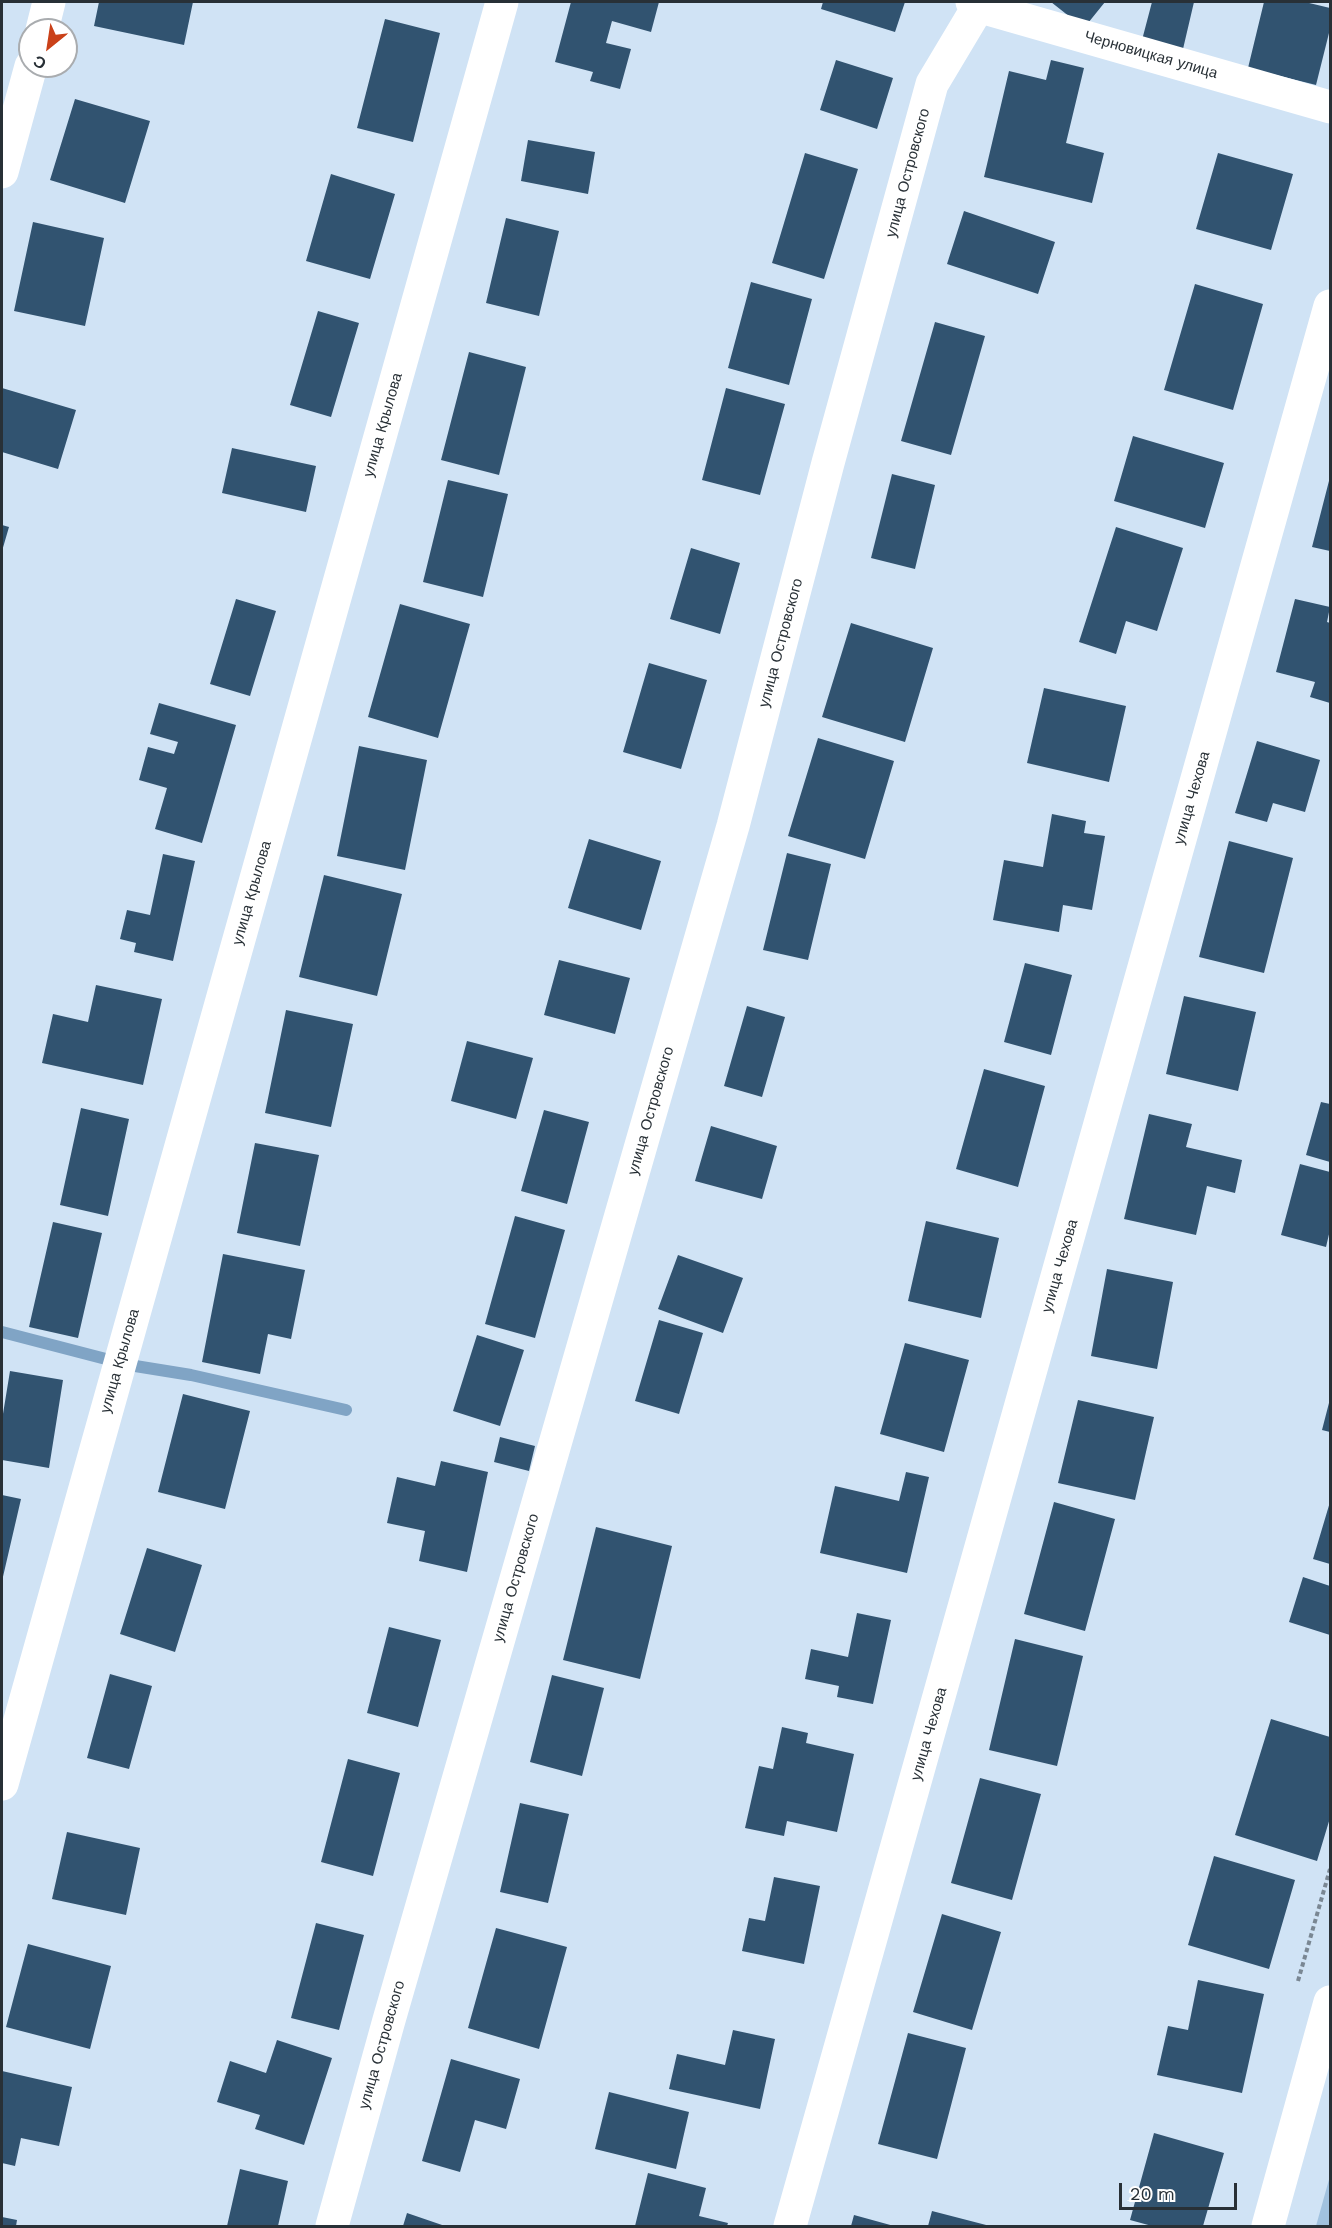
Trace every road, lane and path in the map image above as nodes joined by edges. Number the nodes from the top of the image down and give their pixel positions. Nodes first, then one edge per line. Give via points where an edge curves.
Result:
1 (49, 2) edge
2 (502, 2) edge
3 (977, 3) edge
4 (45, 18) edge
5 (28, 78) edge
6 (1330, 107) edge
7 (2, 172) edge
8 (1330, 306) edge
9 (2, 1784) edge
10 (1330, 2002) edge
11 (332, 2226) edge
12 (790, 2226) edge
13 (1268, 2226) edge

1 - 4 street
2 - 9 street, улица Крылова
3 - 6 street, Черновицкая улица
3 - 11 street, улица Островского via 932,84 733,826
5 - 7 street
8 - 12 street, улица Чехова
10 - 13 street

